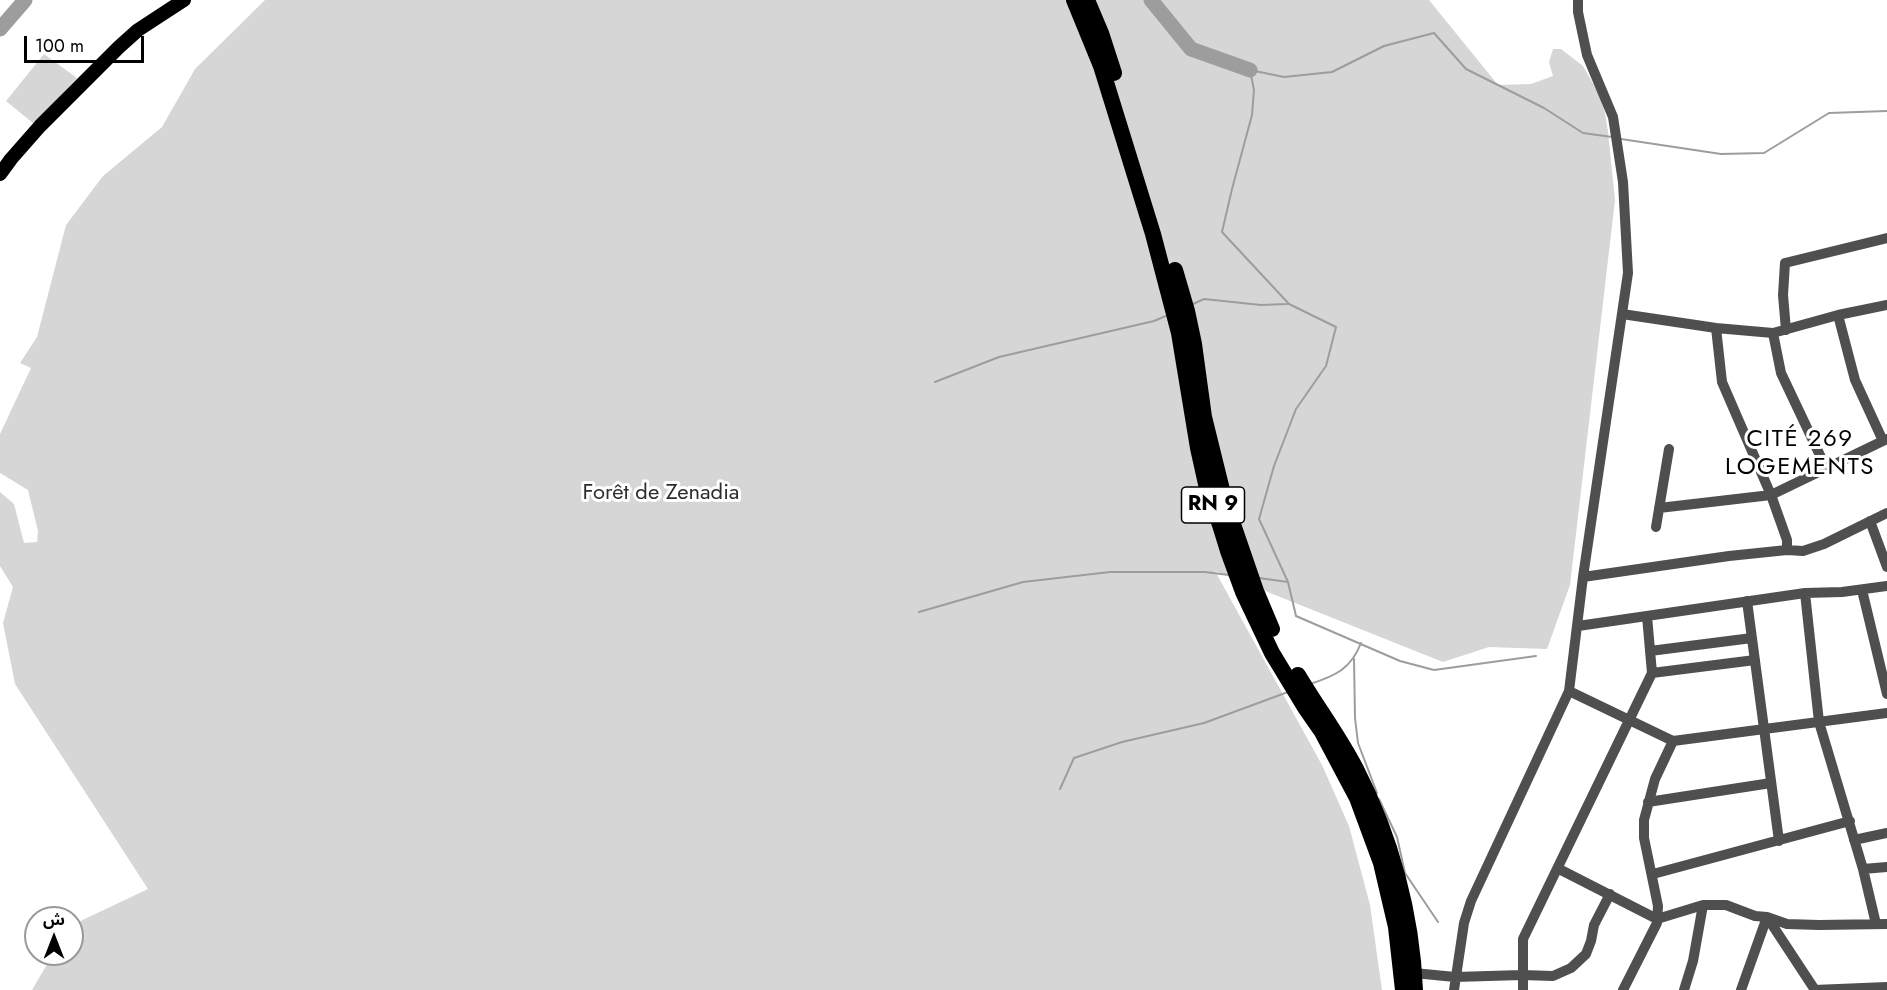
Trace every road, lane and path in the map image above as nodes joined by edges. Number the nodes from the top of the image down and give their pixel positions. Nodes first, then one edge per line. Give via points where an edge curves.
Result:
1 (184, 0) edge
2 (1074, 0) edge
3 (1087, 0) edge
4 (1578, 0) edge
5 (0, 174) edge
6 (1887, 238) edge
7 (1887, 305) edge
8 (1622, 314) junction
9 (1838, 315) junction
10 (1716, 328) junction
11 (1786, 330) junction
12 (1773, 333) junction
13 (1885, 440) edge
14 (1669, 449) dead end
15 (1826, 468) junction
16 (1771, 495) junction
17 (1659, 508) junction
18 (1887, 513) edge
19 (1870, 521) junction
20 (1656, 527) dead end
21 (1787, 550) junction
22 (1887, 567) edge
23 (1583, 577) junction
24 (1887, 586) edge
25 (1862, 590) junction
26 (1805, 593) junction
27 (1747, 601) junction
28 (1647, 616) junction
29 (1578, 626) junction
30 (1752, 638) junction
31 (1650, 651) junction
32 (1882, 654) edge
33 (1755, 660) junction
34 (1652, 673) junction
35 (1569, 691) junction
36 (1887, 694) edge
37 (1887, 713) edge
38 (1629, 720) junction
39 (1820, 722) junction
40 (1764, 729) junction
41 (1673, 741) junction
42 (1772, 783) junction
43 (1648, 802) junction
44 (1850, 821) junction
45 (1887, 833) edge
46 (1854, 840) junction
47 (1779, 841) junction
48 (1887, 867) edge
49 (1559, 868) junction
50 (1863, 868) junction
51 (1653, 874) junction
52 (1610, 894) junction
53 (1703, 905) junction
54 (1767, 918) junction
55 (1657, 919) junction
56 (1881, 924) edge
57 (1522, 975) junction
58 (1455, 977) junction
59 (1414, 982) edge
60 (1887, 987) edge
61 (1403, 990) edge
62 (1454, 990) edge
63 (1523, 990) edge
64 (1623, 990) edge
65 (1684, 990) edge
66 (1741, 990) edge
67 (1814, 990) edge

1 - 5 main road via 119,47 34,133
2 - 61 highway, RN 9 via 1101,66 1160,256 1179,333 1208,493 1243,592 1272,653 1322,732 1357,798 1381,863 1396,927
3 - 59 highway, RN 9 via 1110,59 1187,311 1204,417 1237,538 1269,623 1342,744 1368,796 1402,896
4 - 8 street via 1587,55 1613,117 1623,182 1628,273
6 - 11 street via 1785,263
7 - 9 street
8 - 10 street
8 - 23 street
9 - 11 street
9 - 13 street via 1855,380
10 - 12 street
10 - 16 street via 1722,382
11 - 12 street
12 - 15 street via 1781,373
13 - 15 street
14 - 17 street
15 - 16 street
16 - 17 street
16 - 21 street
17 - 20 street
18 - 19 street
19 - 21 street via 1824,544 1803,551
19 - 22 street
21 - 23 street
23 - 29 street
24 - 25 street
25 - 26 street
25 - 32 street
26 - 27 street
26 - 39 street
27 - 28 street
27 - 30 street
28 - 29 street
28 - 31 street
29 - 35 street
30 - 31 street
30 - 33 street
31 - 34 street
32 - 36 street
33 - 34 street
33 - 40 street
34 - 38 street
35 - 38 street
35 - 58 street via 1471,901
37 - 39 street
38 - 41 street
38 - 49 street
39 - 40 street
39 - 44 street
40 - 41 street
40 - 42 street
41 - 43 street
42 - 43 street
42 - 47 street
43 - 51 street via 1644,838
44 - 46 street
44 - 47 street
45 - 46 street
46 - 50 street
47 - 51 street
48 - 50 street
49 - 52 street
49 - 57 street via 1524,939
50 - 56 street
51 - 55 street
52 - 55 street
52 - 57 street via 1586,954 1571,968 1553,976
53 - 54 street via 1726,905
53 - 55 street
53 - 65 street
54 - 56 street via 1787,924
54 - 66 street
54 - 67 street
55 - 64 street
57 - 58 street
57 - 63 street
58 - 59 street
58 - 62 street
60 - 67 street

